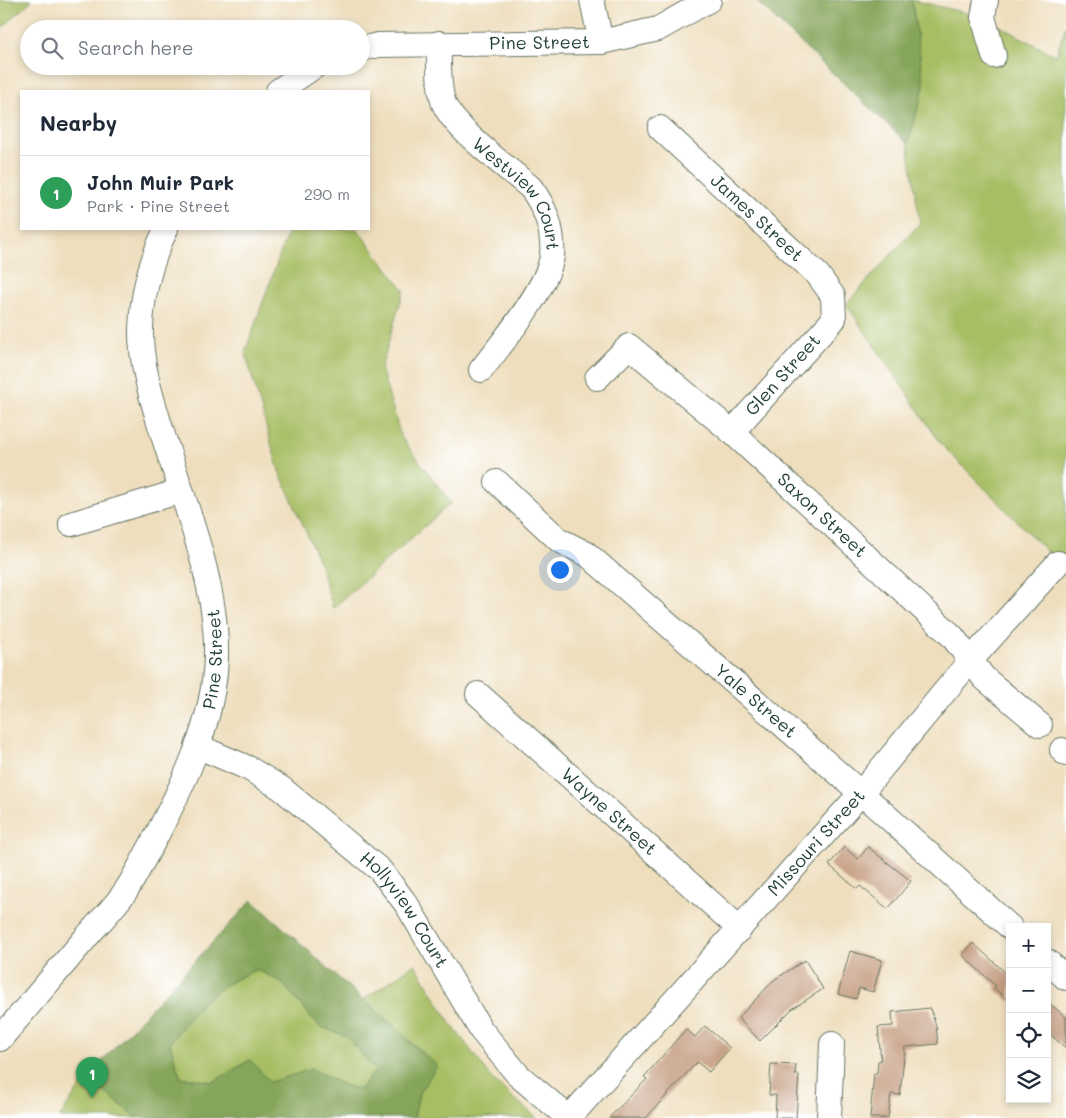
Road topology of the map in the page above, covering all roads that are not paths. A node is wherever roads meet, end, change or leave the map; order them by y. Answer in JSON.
{"nodes":[{"id":1,"x":592,"y":0,"type":"edge"},
{"id":2,"x":709,"y":0,"type":"edge"},
{"id":3,"x":986,"y":0,"type":"edge"},
{"id":4,"x":601,"y":42,"type":"junction"},
{"id":5,"x":439,"y":44,"type":"junction"},
{"id":6,"x":370,"y":47,"type":"edge"},
{"id":7,"x":994,"y":56,"type":"dead end"},
{"id":8,"x":302,"y":75,"type":"edge"},
{"id":9,"x":280,"y":90,"type":"edge"},
{"id":10,"x":660,"y":128,"type":"dead end"},
{"id":11,"x":166,"y":230,"type":"edge"},
{"id":12,"x":834,"y":318,"type":"joint"},
{"id":13,"x":481,"y":370,"type":"dead end"},
{"id":14,"x":597,"y":378,"type":"dead end"},
{"id":15,"x":732,"y":432,"type":"junction"},
{"id":16,"x":497,"y":482,"type":"dead end"},
{"id":17,"x":181,"y":492,"type":"junction"},
{"id":18,"x":71,"y":524,"type":"dead end"},
{"id":19,"x":1058,"y":563,"type":"dead end"},
{"id":20,"x":970,"y":660,"type":"junction"},
{"id":21,"x":478,"y":694,"type":"dead end"},
{"id":22,"x":1040,"y":725,"type":"dead end"},
{"id":23,"x":197,"y":746,"type":"junction"},
{"id":24,"x":861,"y":793,"type":"junction"},
{"id":25,"x":1006,"y":924,"type":"edge"},
{"id":26,"x":740,"y":929,"type":"junction"},
{"id":27,"x":1051,"y":965,"type":"edge"},
{"id":28,"x":1066,"y":978,"type":"edge"},
{"id":29,"x":3,"y":1030,"type":"edge"},
{"id":30,"x":832,"y":1044,"type":"dead end"},
{"id":31,"x":569,"y":1118,"type":"edge"},
{"id":32,"x":829,"y":1118,"type":"edge"}],
"edges":[{"from":1,"to":4,"type":"street"},
{"from":2,"to":4,"type":"street","name":"Pine Street"},
{"from":3,"to":7,"type":"street"},
{"from":4,"to":5,"type":"street","name":"Pine Street"},
{"from":5,"to":6,"type":"street","name":"Pine Street"},
{"from":5,"to":13,"type":"street","name":"Westview Court"},
{"from":8,"to":9,"type":"street"},
{"from":10,"to":12,"type":"street","name":"James Street"},
{"from":11,"to":17,"type":"street","name":"Pine Street"},
{"from":12,"to":15,"type":"street","name":"Glen Street"},
{"from":14,"to":15,"type":"street","name":"Saxon Street"},
{"from":15,"to":20,"type":"street","name":"Saxon Street"},
{"from":16,"to":24,"type":"street","name":"Yale Street"},
{"from":17,"to":18,"type":"street"},
{"from":17,"to":23,"type":"street","name":"Pine Street"},
{"from":19,"to":20,"type":"street","name":"Missouri Street"},
{"from":20,"to":22,"type":"street","name":"Saxon Street"},
{"from":20,"to":24,"type":"street","name":"Missouri Street"},
{"from":21,"to":26,"type":"street","name":"Wayne Street"},
{"from":23,"to":29,"type":"street","name":"Pine Street"},
{"from":23,"to":31,"type":"street","name":"Hollyview Court"},
{"from":24,"to":25,"type":"street","name":"Yale Street"},
{"from":24,"to":26,"type":"street","name":"Missouri Street"},
{"from":26,"to":31,"type":"street","name":"Missouri Street"},
{"from":27,"to":28,"type":"street"},
{"from":30,"to":32,"type":"street"}]}
